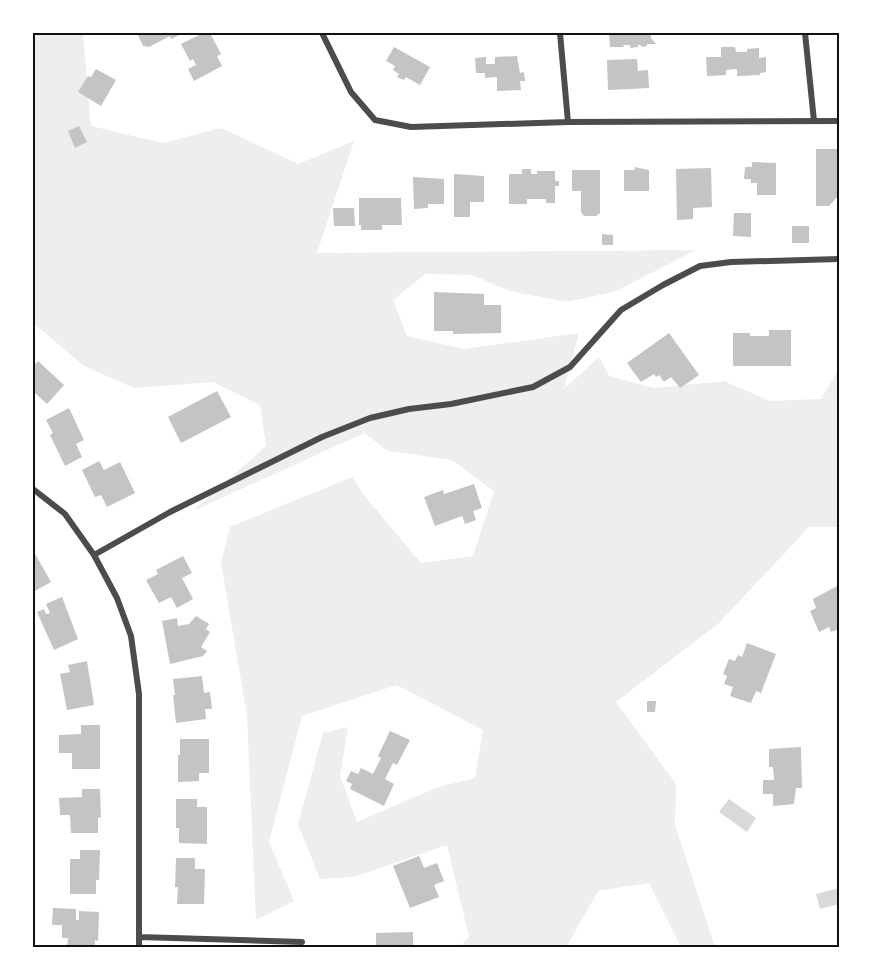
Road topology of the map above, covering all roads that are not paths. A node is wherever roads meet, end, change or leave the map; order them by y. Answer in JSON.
{"nodes":[{"id":1,"x":322,"y":33,"type":"edge"},
{"id":2,"x":560,"y":33,"type":"edge"},
{"id":3,"x":805,"y":33,"type":"edge"},
{"id":4,"x":814,"y":121,"type":"junction"},
{"id":5,"x":568,"y":122,"type":"junction"},
{"id":6,"x":839,"y":122,"type":"edge"},
{"id":7,"x":839,"y":259,"type":"edge"},
{"id":8,"x":33,"y":489,"type":"edge"},
{"id":9,"x":94,"y":555,"type":"junction"},
{"id":10,"x":139,"y":937,"type":"junction"},
{"id":11,"x":302,"y":942,"type":"dead end"},
{"id":12,"x":139,"y":947,"type":"edge"}],
"edges":[{"from":1,"to":5,"type":"street"},
{"from":2,"to":5,"type":"street"},
{"from":3,"to":4,"type":"street"},
{"from":4,"to":5,"type":"street"},
{"from":4,"to":6,"type":"street"},
{"from":7,"to":9,"type":"street"},
{"from":8,"to":9,"type":"street"},
{"from":9,"to":10,"type":"street"},
{"from":10,"to":11,"type":"street"},
{"from":10,"to":12,"type":"street"}]}
